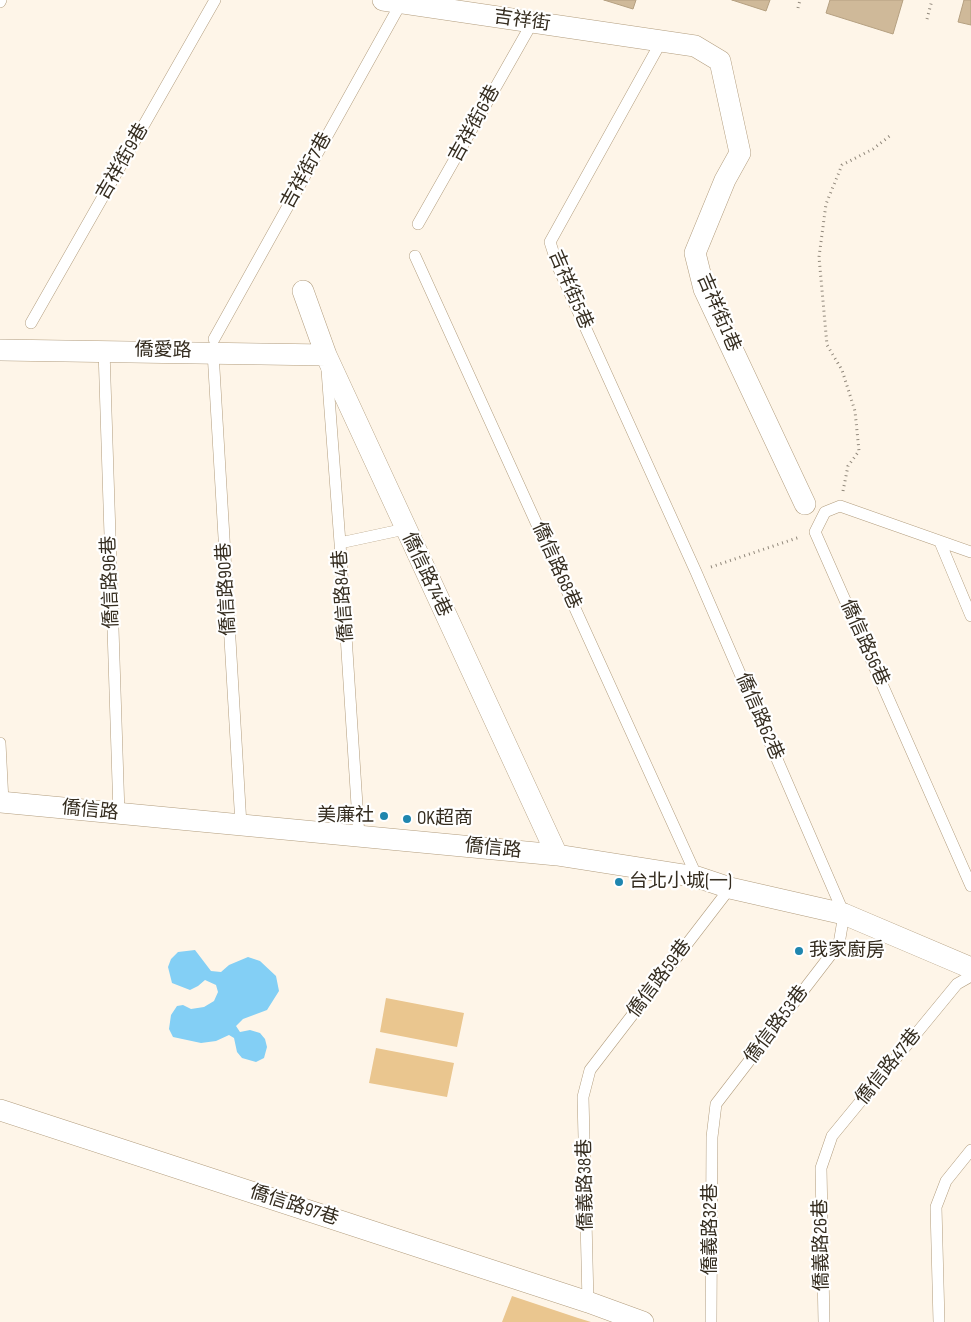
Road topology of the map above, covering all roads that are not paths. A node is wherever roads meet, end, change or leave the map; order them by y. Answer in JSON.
{"nodes":[{"id":1,"x":215,"y":0,"type":"edge"},
{"id":2,"x":392,"y":1,"type":"edge"},
{"id":3,"x":434,"y":4,"type":"edge"},
{"id":4,"x":532,"y":23,"type":"junction"},
{"id":5,"x":662,"y":40,"type":"junction"},
{"id":6,"x":418,"y":224,"type":"dead end"},
{"id":7,"x":415,"y":256,"type":"dead end"},
{"id":8,"x":304,"y":291,"type":"dead end"},
{"id":9,"x":31,"y":324,"type":"dead end"},
{"id":10,"x":214,"y":346,"type":"junction"},
{"id":11,"x":0,"y":350,"type":"edge"},
{"id":12,"x":104,"y":350,"type":"junction"},
{"id":13,"x":326,"y":356,"type":"junction"},
{"id":14,"x":805,"y":504,"type":"dead end"},
{"id":15,"x":673,"y":520,"type":"joint"},
{"id":16,"x":405,"y":529,"type":"junction"},
{"id":17,"x":940,"y":542,"type":"junction"},
{"id":18,"x":340,"y":543,"type":"junction"},
{"id":19,"x":971,"y":552,"type":"edge"},
{"id":20,"x":971,"y":616,"type":"edge"},
{"id":21,"x":0,"y":743,"type":"edge"},
{"id":22,"x":2,"y":802,"type":"edge"},
{"id":23,"x":119,"y":814,"type":"junction"},
{"id":24,"x":240,"y":825,"type":"junction"},
{"id":25,"x":358,"y":836,"type":"junction"},
{"id":26,"x":557,"y":855,"type":"junction"},
{"id":27,"x":697,"y":877,"type":"junction"},
{"id":28,"x":971,"y":886,"type":"edge"},
{"id":29,"x":730,"y":888,"type":"junction"},
{"id":30,"x":844,"y":914,"type":"junction"},
{"id":31,"x":971,"y":968,"type":"edge"},
{"id":32,"x":971,"y":976,"type":"edge"},
{"id":33,"x":590,"y":1070,"type":"joint"},
{"id":34,"x":0,"y":1110,"type":"edge"},
{"id":35,"x":712,"y":1137,"type":"joint"},
{"id":36,"x":971,"y":1150,"type":"edge"},
{"id":37,"x":821,"y":1168,"type":"joint"},
{"id":38,"x":588,"y":1302,"type":"junction"},
{"id":39,"x":643,"y":1322,"type":"edge"},
{"id":40,"x":711,"y":1322,"type":"edge"},
{"id":41,"x":824,"y":1322,"type":"edge"},
{"id":42,"x":939,"y":1322,"type":"edge"}],
"edges":[{"from":1,"to":9,"type":"lane","name":"吉祥街9巷"},
{"from":2,"to":3,"type":"street","name":"吉祥街"},
{"from":2,"to":10,"type":"lane","name":"吉祥街7巷"},
{"from":3,"to":4,"type":"street","name":"吉祥街"},
{"from":4,"to":5,"type":"street","name":"吉祥街"},
{"from":4,"to":6,"type":"lane","name":"吉祥街6巷"},
{"from":5,"to":14,"type":"street","name":"吉祥街1巷"},
{"from":5,"to":15,"type":"lane","name":"吉祥街5巷"},
{"from":7,"to":27,"type":"lane","name":"僑信路68巷"},
{"from":8,"to":13,"type":"street","name":"僑信路74巷"},
{"from":10,"to":12,"type":"street","name":"僑愛路"},
{"from":10,"to":13,"type":"street","name":"僑愛路"},
{"from":10,"to":24,"type":"lane","name":"僑信路90巷"},
{"from":11,"to":12,"type":"street","name":"僑愛路"},
{"from":12,"to":23,"type":"lane","name":"僑信路96巷"},
{"from":13,"to":16,"type":"street","name":"僑信路74巷"},
{"from":13,"to":18,"type":"lane","name":"僑信路84巷"},
{"from":15,"to":30,"type":"lane","name":"僑信路62巷"},
{"from":16,"to":18,"type":"lane"},
{"from":16,"to":26,"type":"street","name":"僑信路74巷"},
{"from":17,"to":19,"type":"lane"},
{"from":17,"to":20,"type":"lane"},
{"from":17,"to":28,"type":"lane","name":"僑信路56巷"},
{"from":18,"to":25,"type":"lane","name":"僑信路84巷"},
{"from":21,"to":22,"type":"lane"},
{"from":22,"to":23,"type":"street","name":"僑信路"},
{"from":23,"to":24,"type":"street","name":"僑信路"},
{"from":24,"to":25,"type":"street","name":"僑信路"},
{"from":25,"to":26,"type":"street","name":"僑信路"},
{"from":26,"to":27,"type":"street","name":"僑信路"},
{"from":27,"to":29,"type":"street","name":"僑信路"},
{"from":29,"to":30,"type":"street","name":"僑信路"},
{"from":29,"to":33,"type":"lane","name":"僑信路59巷"},
{"from":30,"to":31,"type":"street","name":"僑信路"},
{"from":30,"to":35,"type":"lane","name":"僑信路53巷"},
{"from":32,"to":37,"type":"lane","name":"僑信路47巷"},
{"from":33,"to":38,"type":"lane","name":"僑義路38巷"},
{"from":34,"to":38,"type":"street","name":"僑信路97巷"},
{"from":35,"to":40,"type":"lane","name":"僑義路32巷"},
{"from":36,"to":42,"type":"lane"},
{"from":37,"to":41,"type":"lane","name":"僑義路26巷"},
{"from":38,"to":39,"type":"street","name":"僑信路97巷"}]}
